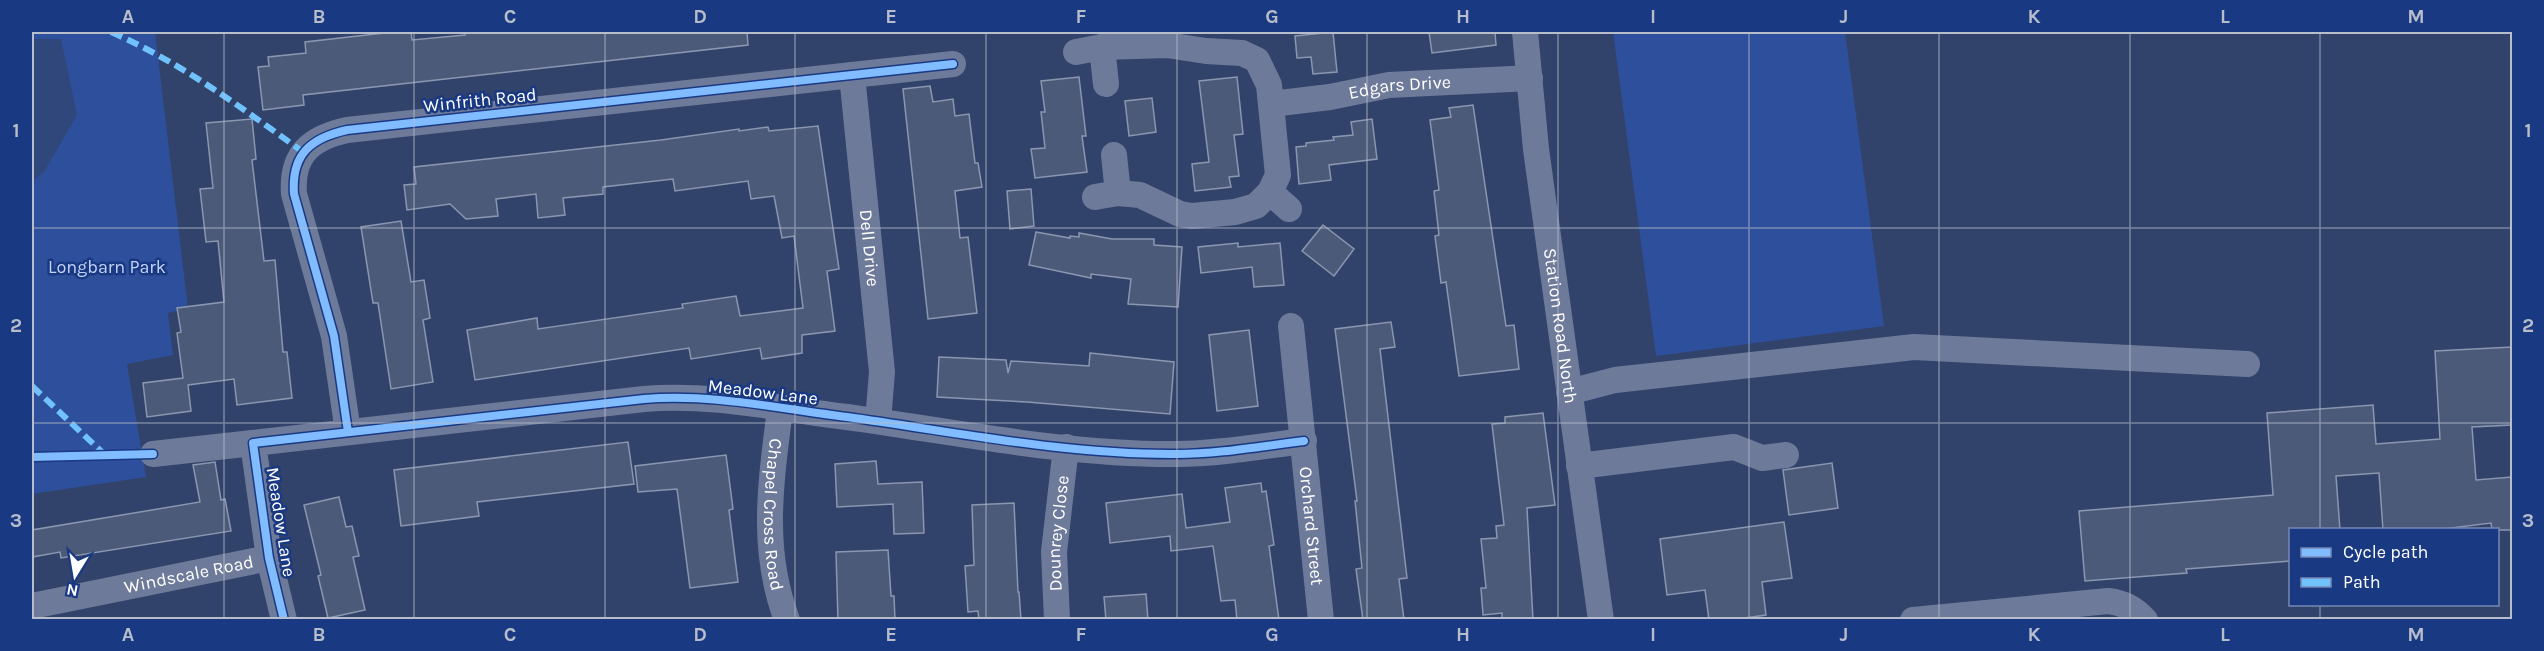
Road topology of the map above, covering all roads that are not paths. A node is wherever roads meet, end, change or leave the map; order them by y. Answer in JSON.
{"nodes":[{"id":1,"x":1525,"y":32,"type":"edge"},
{"id":2,"x":1102,"y":47,"type":"junction"},
{"id":3,"x":1076,"y":52,"type":"dead end"},
{"id":4,"x":953,"y":64,"type":"dead end"},
{"id":5,"x":852,"y":75,"type":"junction"},
{"id":6,"x":1530,"y":78,"type":"junction"},
{"id":7,"x":1106,"y":84,"type":"dead end"},
{"id":8,"x":1271,"y":104,"type":"junction"},
{"id":9,"x":1113,"y":155,"type":"dead end"},
{"id":10,"x":1270,"y":192,"type":"junction"},
{"id":11,"x":1289,"y":209,"type":"dead end"},
{"id":12,"x":1291,"y":326,"type":"dead end"},
{"id":13,"x":2247,"y":364,"type":"dead end"},
{"id":14,"x":1569,"y":392,"type":"junction"},
{"id":15,"x":780,"y":409,"type":"junction"},
{"id":16,"x":878,"y":421,"type":"junction"},
{"id":17,"x":348,"y":432,"type":"junction"},
{"id":18,"x":1304,"y":441,"type":"junction"},
{"id":19,"x":253,"y":443,"type":"junction"},
{"id":20,"x":1066,"y":447,"type":"junction"},
{"id":21,"x":153,"y":454,"type":"dead end"},
{"id":22,"x":1786,"y":455,"type":"dead end"},
{"id":23,"x":1580,"y":466,"type":"junction"},
{"id":24,"x":269,"y":558,"type":"junction"},
{"id":25,"x":37,"y":610,"type":"edge"},
{"id":26,"x":1968,"y":617,"type":"edge"},
{"id":27,"x":1914,"y":619,"type":"edge"},
{"id":28,"x":284,"y":620,"type":"edge"},
{"id":29,"x":787,"y":620,"type":"edge"},
{"id":30,"x":1057,"y":620,"type":"edge"},
{"id":31,"x":1321,"y":620,"type":"edge"},
{"id":32,"x":1601,"y":620,"type":"edge"},
{"id":33,"x":2145,"y":620,"type":"edge"}],
"edges":[{"from":1,"to":6,"type":"street","name":"Station Road North"},
{"from":2,"to":3,"type":"street"},
{"from":2,"to":7,"type":"street"},
{"from":2,"to":8,"type":"street"},
{"from":4,"to":5,"type":"street","name":"Winfrith Road"},
{"from":5,"to":16,"type":"street","name":"Dell Drive"},
{"from":5,"to":17,"type":"street","name":"Winfrith Road"},
{"from":6,"to":8,"type":"street","name":"Edgars Drive"},
{"from":6,"to":14,"type":"street","name":"Station Road North"},
{"from":8,"to":10,"type":"street"},
{"from":9,"to":10,"type":"street"},
{"from":10,"to":11,"type":"street"},
{"from":12,"to":18,"type":"street","name":"Orchard Street"},
{"from":13,"to":14,"type":"street"},
{"from":14,"to":23,"type":"street","name":"Station Road North"},
{"from":15,"to":16,"type":"street","name":"Meadow Lane"},
{"from":15,"to":17,"type":"street","name":"Meadow Lane"},
{"from":15,"to":29,"type":"street","name":"Chapel Cross Road"},
{"from":16,"to":20,"type":"street","name":"Meadow Lane"},
{"from":17,"to":19,"type":"street","name":"Meadow Lane"},
{"from":18,"to":20,"type":"street","name":"Meadow Lane"},
{"from":18,"to":31,"type":"street","name":"Orchard Street"},
{"from":19,"to":21,"type":"street","name":"Meadow Lane"},
{"from":19,"to":24,"type":"street","name":"Meadow Lane"},
{"from":20,"to":30,"type":"street","name":"Dounrey Close"},
{"from":22,"to":23,"type":"street"},
{"from":23,"to":32,"type":"street","name":"Station Road North"},
{"from":24,"to":25,"type":"street","name":"Windscale Road"},
{"from":24,"to":28,"type":"street","name":"Meadow Lane"},
{"from":26,"to":27,"type":"street"},
{"from":26,"to":33,"type":"street"}]}
